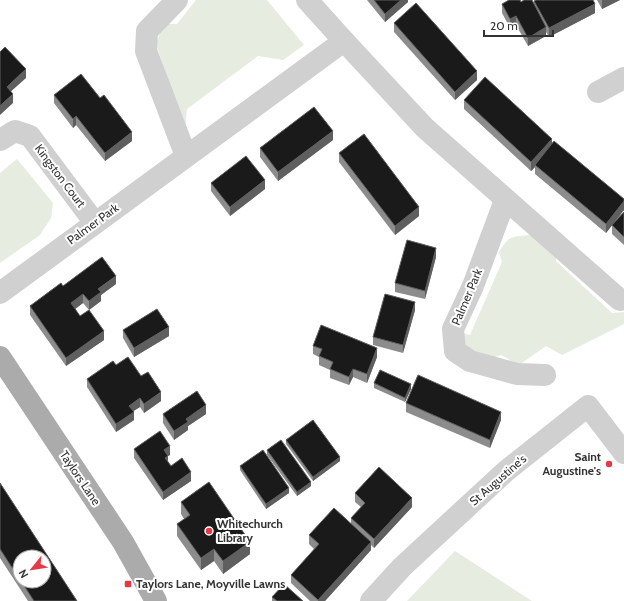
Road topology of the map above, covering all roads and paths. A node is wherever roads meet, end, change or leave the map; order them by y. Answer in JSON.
{"nodes":[{"id":1,"x":177,"y":0,"type":"edge"},
{"id":2,"x":308,"y":0,"type":"edge"},
{"id":3,"x":344,"y":41,"type":"junction"},
{"id":4,"x":624,"y":78,"type":"edge"},
{"id":5,"x":598,"y":92,"type":"dead end"},
{"id":6,"x":0,"y":140,"type":"edge"},
{"id":7,"x":186,"y":156,"type":"junction"},
{"id":8,"x":505,"y":200,"type":"junction"},
{"id":9,"x":95,"y":223,"type":"junction"},
{"id":10,"x":0,"y":293,"type":"edge"},
{"id":11,"x":620,"y":300,"type":"dead end"},
{"id":12,"x":0,"y":357,"type":"edge"},
{"id":13,"x":545,"y":375,"type":"dead end"},
{"id":14,"x":624,"y":453,"type":"edge"},
{"id":15,"x":156,"y":601,"type":"edge"},
{"id":16,"x":370,"y":601,"type":"edge"}],
"edges":[{"from":1,"to":7,"type":"street"},
{"from":2,"to":3,"type":"street"},
{"from":3,"to":7,"type":"street","name":"Palmer Park"},
{"from":3,"to":8,"type":"street"},
{"from":4,"to":5,"type":"street"},
{"from":6,"to":9,"type":"street","name":"Kingston Court"},
{"from":7,"to":9,"type":"street","name":"Palmer Park"},
{"from":8,"to":11,"type":"street"},
{"from":8,"to":13,"type":"street","name":"Palmer Park"},
{"from":9,"to":10,"type":"street","name":"Palmer Park"},
{"from":12,"to":15,"type":"main road","name":"Taylors Lane"},
{"from":14,"to":16,"type":"street","name":"St Augustine's"}]}
